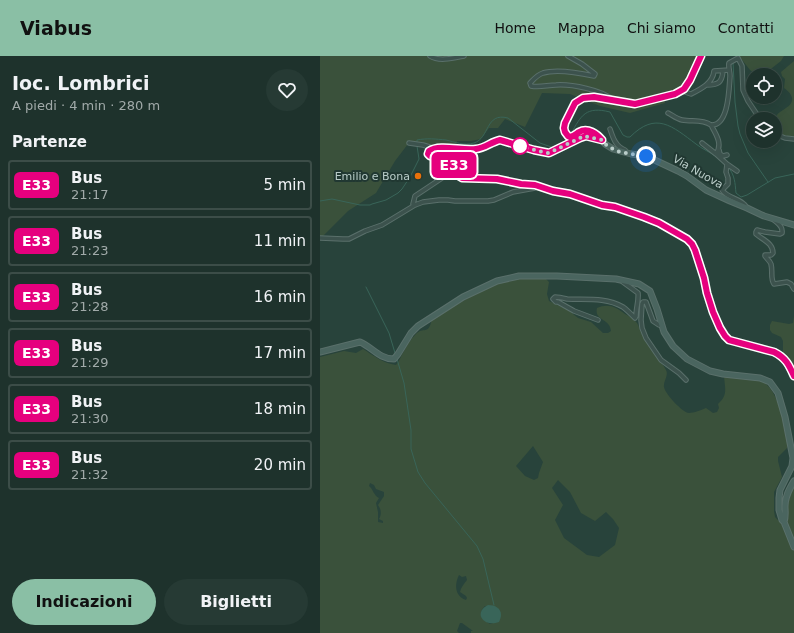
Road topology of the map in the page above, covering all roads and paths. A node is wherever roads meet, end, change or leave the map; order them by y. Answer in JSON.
{"nodes":[{"id":1,"x":430,"y":56,"type":"edge"},
{"id":2,"x":464,"y":56,"type":"edge"},
{"id":3,"x":568,"y":56,"type":"edge"},
{"id":4,"x":701,"y":56,"type":"edge"},
{"id":5,"x":729,"y":70,"type":"junction"},
{"id":6,"x":724,"y":71,"type":"junction"},
{"id":7,"x":706,"y":85,"type":"junction"},
{"id":8,"x":682,"y":91,"type":"junction"},
{"id":9,"x":613,"y":100,"type":"junction"},
{"id":10,"x":755,"y":112,"type":"edge"},
{"id":11,"x":668,"y":113,"type":"dead end"},
{"id":12,"x":711,"y":125,"type":"junction"},
{"id":13,"x":610,"y":129,"type":"dead end"},
{"id":14,"x":782,"y":137,"type":"edge"},
{"id":15,"x":794,"y":139,"type":"edge"},
{"id":16,"x":602,"y":140,"type":"junction"},
{"id":17,"x":409,"y":143,"type":"dead end"},
{"id":18,"x":702,"y":143,"type":"dead end"},
{"id":19,"x":433,"y":148,"type":"junction"},
{"id":20,"x":719,"y":150,"type":"junction"},
{"id":21,"x":631,"y":154,"type":"junction"},
{"id":22,"x":716,"y":154,"type":"junction"},
{"id":23,"x":727,"y":155,"type":"dead end"},
{"id":24,"x":727,"y":164,"type":"junction"},
{"id":25,"x":737,"y":171,"type":"dead end"},
{"id":26,"x":442,"y":178,"type":"dead end"},
{"id":27,"x":535,"y":185,"type":"junction"},
{"id":28,"x":414,"y":205,"type":"junction"},
{"id":29,"x":747,"y":208,"type":"junction"},
{"id":30,"x":773,"y":219,"type":"junction"},
{"id":31,"x":794,"y":225,"type":"edge"},
{"id":32,"x":320,"y":238,"type":"edge"},
{"id":33,"x":619,"y":279,"type":"junction"},
{"id":34,"x":794,"y":289,"type":"edge"},
{"id":35,"x":598,"y":320,"type":"dead end"},
{"id":36,"x":662,"y":325,"type":"junction"},
{"id":37,"x":320,"y":352,"type":"edge"},
{"id":38,"x":794,"y":376,"type":"edge"},
{"id":39,"x":686,"y":380,"type":"dead end"},
{"id":40,"x":794,"y":480,"type":"edge"},
{"id":41,"x":784,"y":522,"type":"junction"},
{"id":42,"x":794,"y":547,"type":"edge"}],
"edges":[{"from":1,"to":2,"type":"street"},
{"from":3,"to":9,"type":"street"},
{"from":4,"to":8,"type":"street"},
{"from":5,"to":6,"type":"street"},
{"from":5,"to":10,"type":"street"},
{"from":5,"to":12,"type":"street"},
{"from":6,"to":7,"type":"street"},
{"from":6,"to":7,"type":"street"},
{"from":7,"to":8,"type":"street"},
{"from":8,"to":9,"type":"street"},
{"from":9,"to":16,"type":"street"},
{"from":11,"to":12,"type":"street"},
{"from":12,"to":20,"type":"street"},
{"from":13,"to":21,"type":"street"},
{"from":14,"to":15,"type":"street"},
{"from":16,"to":19,"type":"street","name":"Via Nuova"},
{"from":16,"to":21,"type":"street","name":"Via Nuova"},
{"from":17,"to":19,"type":"street"},
{"from":18,"to":22,"type":"street"},
{"from":19,"to":27,"type":"street"},
{"from":20,"to":22,"type":"street"},
{"from":20,"to":23,"type":"street"},
{"from":21,"to":29,"type":"street","name":"Via Nuova"},
{"from":22,"to":24,"type":"street"},
{"from":24,"to":25,"type":"street"},
{"from":24,"to":29,"type":"street"},
{"from":26,"to":28,"type":"street"},
{"from":27,"to":28,"type":"street"},
{"from":27,"to":38,"type":"street"},
{"from":28,"to":32,"type":"street"},
{"from":29,"to":30,"type":"street","name":"Via Nuova"},
{"from":30,"to":31,"type":"street","name":"Via Nuova"},
{"from":30,"to":34,"type":"street"},
{"from":33,"to":35,"type":"street"},
{"from":33,"to":36,"type":"street"},
{"from":33,"to":37,"type":"street"},
{"from":36,"to":39,"type":"street"},
{"from":36,"to":41,"type":"street"},
{"from":40,"to":41,"type":"street"},
{"from":41,"to":42,"type":"street"}]}
